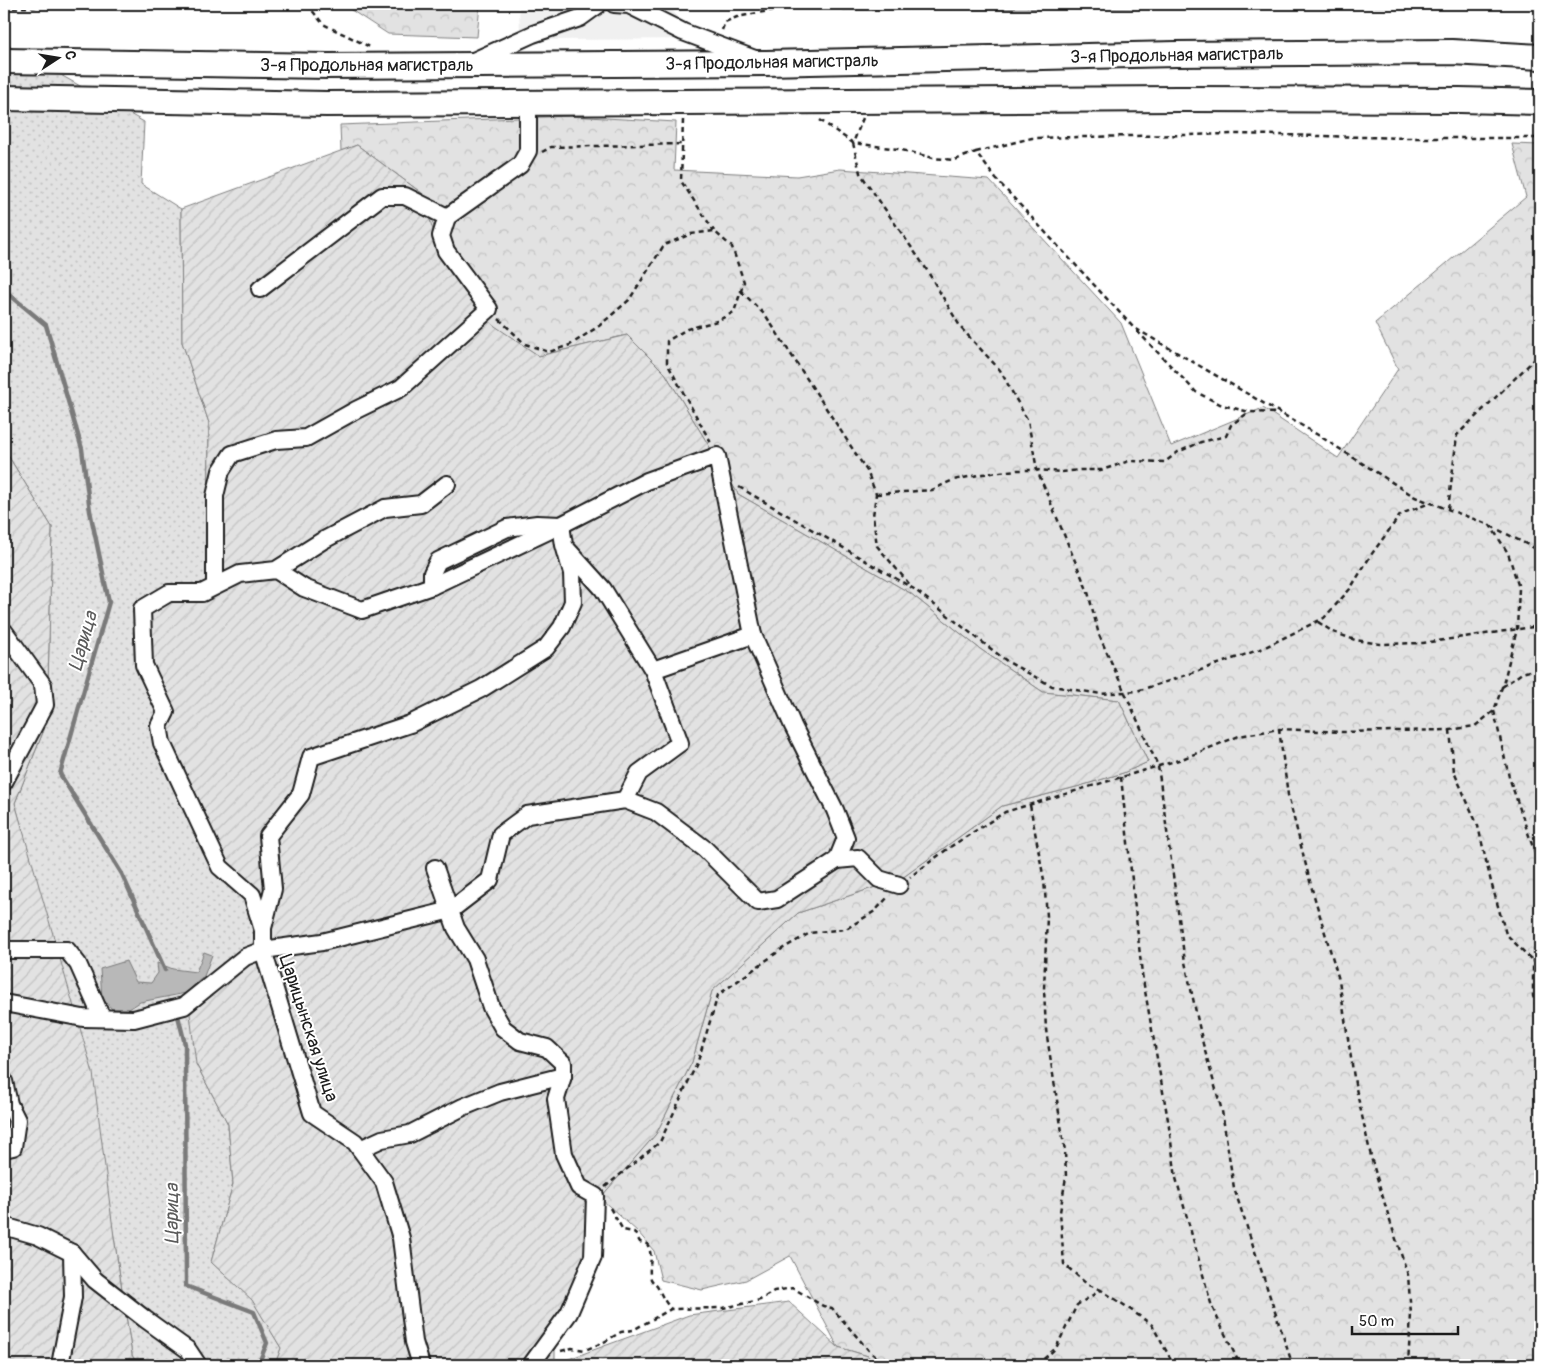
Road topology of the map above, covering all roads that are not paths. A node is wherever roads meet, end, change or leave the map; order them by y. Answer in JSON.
{"nodes":[{"id":1,"x":606,"y":5,"type":"edge"},
{"id":2,"x":1540,"y":57,"type":"edge"},
{"id":3,"x":4,"y":61,"type":"edge"},
{"id":4,"x":766,"y":63,"type":"junction"},
{"id":5,"x":463,"y":65,"type":"junction"},
{"id":6,"x":4,"y":98,"type":"edge"},
{"id":7,"x":1540,"y":102,"type":"edge"},
{"id":8,"x":528,"y":103,"type":"junction"},
{"id":9,"x":447,"y":217,"type":"junction"},
{"id":10,"x":260,"y":289,"type":"dead end"},
{"id":11,"x":447,"y":484,"type":"dead end"},
{"id":12,"x":561,"y":525,"type":"junction"},
{"id":13,"x":564,"y":545,"type":"junction"},
{"id":14,"x":276,"y":570,"type":"junction"},
{"id":15,"x":215,"y":586,"type":"junction"},
{"id":16,"x":4,"y":631,"type":"edge"},
{"id":17,"x":753,"y":635,"type":"junction"},
{"id":18,"x":653,"y":670,"type":"junction"},
{"id":19,"x":4,"y":782,"type":"edge"},
{"id":20,"x":625,"y":800,"type":"junction"},
{"id":21,"x":837,"y":860,"type":"junction"},
{"id":22,"x":435,"y":868,"type":"dead end"},
{"id":23,"x":899,"y":885,"type":"road end"},
{"id":24,"x":450,"y":910,"type":"junction"},
{"id":25,"x":263,"y":930,"type":"junction"},
{"id":26,"x":4,"y":950,"type":"edge"},
{"id":27,"x":263,"y":950,"type":"junction"},
{"id":28,"x":4,"y":1003,"type":"edge"},
{"id":29,"x":102,"y":1018,"type":"junction"},
{"id":30,"x":563,"y":1076,"type":"junction"},
{"id":31,"x":4,"y":1081,"type":"edge"},
{"id":32,"x":360,"y":1149,"type":"junction"},
{"id":33,"x":4,"y":1150,"type":"edge"},
{"id":34,"x":4,"y":1226,"type":"edge"},
{"id":35,"x":72,"y":1253,"type":"junction"},
{"id":36,"x":60,"y":1365,"type":"edge"},
{"id":37,"x":198,"y":1365,"type":"edge"},
{"id":38,"x":421,"y":1365,"type":"edge"},
{"id":39,"x":531,"y":1365,"type":"edge"}],
"edges":[{"from":1,"to":4,"type":"lane"},
{"from":1,"to":5,"type":"lane"},
{"from":2,"to":4,"type":"highway","name":"3-я Продольная магистраль"},
{"from":3,"to":5,"type":"highway","name":"3-я Продольная магистраль"},
{"from":4,"to":5,"type":"highway","name":"3-я Продольная магистраль"},
{"from":6,"to":8,"type":"highway"},
{"from":7,"to":8,"type":"highway"},
{"from":8,"to":9,"type":"lane"},
{"from":9,"to":10,"type":"lane"},
{"from":9,"to":15,"type":"lane"},
{"from":11,"to":14,"type":"lane"},
{"from":12,"to":13,"type":"lane"},
{"from":12,"to":14,"type":"lane"},
{"from":12,"to":17,"type":"lane"},
{"from":13,"to":18,"type":"lane"},
{"from":13,"to":25,"type":"lane"},
{"from":14,"to":15,"type":"lane"},
{"from":15,"to":25,"type":"lane"},
{"from":16,"to":19,"type":"lane"},
{"from":17,"to":18,"type":"lane"},
{"from":17,"to":21,"type":"lane"},
{"from":18,"to":20,"type":"lane"},
{"from":20,"to":21,"type":"lane"},
{"from":20,"to":24,"type":"lane"},
{"from":21,"to":23,"type":"lane"},
{"from":22,"to":24,"type":"lane"},
{"from":24,"to":27,"type":"lane"},
{"from":24,"to":30,"type":"lane"},
{"from":25,"to":27,"type":"lane"},
{"from":26,"to":29,"type":"lane"},
{"from":27,"to":29,"type":"lane","name":"Царицынская улица"},
{"from":27,"to":32,"type":"lane","name":"Царицынская улица"},
{"from":28,"to":29,"type":"lane","name":"Царицынская улица"},
{"from":30,"to":32,"type":"lane"},
{"from":30,"to":39,"type":"lane"},
{"from":31,"to":33,"type":"lane"},
{"from":32,"to":38,"type":"lane","name":"Царицынская улица"},
{"from":34,"to":35,"type":"lane"},
{"from":35,"to":36,"type":"lane"},
{"from":35,"to":37,"type":"lane"}]}
